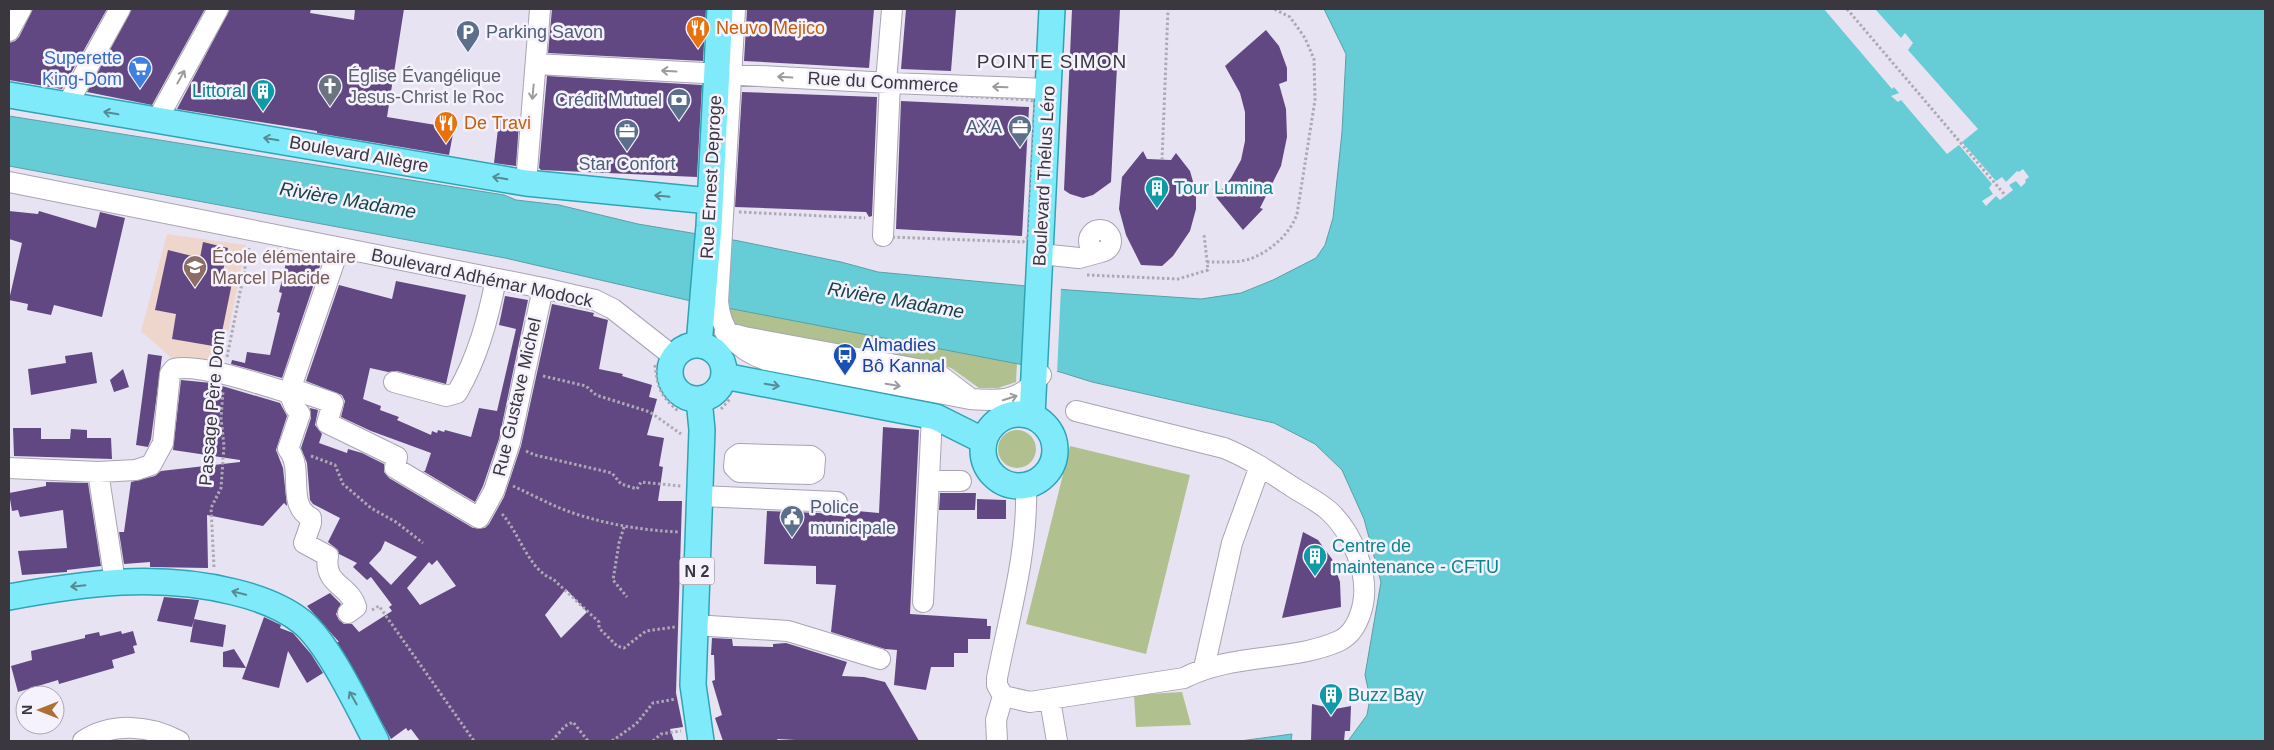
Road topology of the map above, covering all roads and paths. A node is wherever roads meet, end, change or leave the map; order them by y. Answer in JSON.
{"nodes":[{"id":1,"x":21,"y":9,"type":"edge"},
{"id":2,"x":120,"y":9,"type":"edge"},
{"id":3,"x":218,"y":9,"type":"edge"},
{"id":4,"x":540,"y":9,"type":"edge"},
{"id":5,"x":720,"y":9,"type":"edge"},
{"id":6,"x":735,"y":9,"type":"edge"},
{"id":7,"x":892,"y":9,"type":"edge"},
{"id":8,"x":1052,"y":9,"type":"edge"},
{"id":9,"x":1062,"y":9,"type":"edge"},
{"id":10,"x":1168,"y":9,"type":"edge"},
{"id":11,"x":1274,"y":9,"type":"edge"},
{"id":12,"x":1847,"y":9,"type":"edge"},
{"id":13,"x":9,"y":31,"type":"edge"},
{"id":14,"x":536,"y":64,"type":"junction"},
{"id":15,"x":724,"y":74,"type":"junction"},
{"id":16,"x":888,"y":83,"type":"junction"},
{"id":17,"x":1049,"y":88,"type":"junction"},
{"id":18,"x":9,"y":95,"type":"edge"},
{"id":19,"x":67,"y":105,"type":"junction"},
{"id":20,"x":157,"y":120,"type":"junction"},
{"id":21,"x":1162,"y":160,"type":"dead end"},
{"id":22,"x":9,"y":182,"type":"edge"},
{"id":23,"x":526,"y":182,"type":"junction"},
{"id":24,"x":2005,"y":195,"type":"dead end"},
{"id":25,"x":710,"y":201,"type":"junction"},
{"id":26,"x":738,"y":212,"type":"dead end"},
{"id":27,"x":871,"y":219,"type":"dead end"},
{"id":28,"x":715,"y":226,"type":"junction"},
{"id":29,"x":252,"y":231,"type":"junction"},
{"id":30,"x":1204,"y":234,"type":"dead end"},
{"id":31,"x":883,"y":236,"type":"dead end"},
{"id":32,"x":1095,"y":245,"type":"dead end"},
{"id":33,"x":339,"y":248,"type":"junction"},
{"id":34,"x":1043,"y":252,"type":"junction"},
{"id":35,"x":1207,"y":262,"type":"junction"},
{"id":36,"x":1082,"y":275,"type":"dead end"},
{"id":37,"x":496,"y":279,"type":"junction"},
{"id":38,"x":543,"y":288,"type":"junction"},
{"id":39,"x":716,"y":319,"type":"junction"},
{"id":40,"x":699,"y":345,"type":"junction"},
{"id":41,"x":664,"y":359,"type":"junction"},
{"id":42,"x":525,"y":372,"type":"junction"},
{"id":43,"x":225,"y":375,"type":"junction"},
{"id":44,"x":1037,"y":377,"type":"junction"},
{"id":45,"x":394,"y":382,"type":"dead end"},
{"id":46,"x":728,"y":386,"type":"junction"},
{"id":47,"x":289,"y":391,"type":"junction"},
{"id":48,"x":699,"y":410,"type":"junction"},
{"id":49,"x":1076,"y":411,"type":"dead end"},
{"id":50,"x":932,"y":416,"type":"junction"},
{"id":51,"x":1040,"y":418,"type":"junction"},
{"id":52,"x":688,"y":440,"type":"dead end"},
{"id":53,"x":510,"y":442,"type":"junction"},
{"id":54,"x":980,"y":447,"type":"junction"},
{"id":55,"x":291,"y":452,"type":"junction"},
{"id":56,"x":1260,"y":466,"type":"junction"},
{"id":57,"x":9,"y":468,"type":"edge"},
{"id":58,"x":98,"y":472,"type":"junction"},
{"id":59,"x":763,"y":473,"type":"dead end"},
{"id":60,"x":498,"y":479,"type":"junction"},
{"id":61,"x":929,"y":480,"type":"junction"},
{"id":62,"x":961,"y":481,"type":"dead end"},
{"id":63,"x":1026,"y":488,"type":"junction"},
{"id":64,"x":693,"y":491,"type":"junction"},
{"id":65,"x":762,"y":499,"type":"junction"},
{"id":66,"x":489,"y":501,"type":"junction"},
{"id":67,"x":837,"y":502,"type":"dead end"},
{"id":68,"x":624,"y":527,"type":"junction"},
{"id":69,"x":684,"y":532,"type":"dead end"},
{"id":70,"x":423,"y":543,"type":"dead end"},
{"id":71,"x":116,"y":582,"type":"junction"},
{"id":72,"x":215,"y":587,"type":"junction"},
{"id":73,"x":9,"y":597,"type":"edge"},
{"id":74,"x":627,"y":597,"type":"dead end"},
{"id":75,"x":923,"y":602,"type":"dead end"},
{"id":76,"x":371,"y":611,"type":"dead end"},
{"id":77,"x":348,"y":613,"type":"dead end"},
{"id":78,"x":687,"y":626,"type":"junction"},
{"id":79,"x":880,"y":659,"type":"dead end"},
{"id":80,"x":1204,"y":668,"type":"junction"},
{"id":81,"x":1003,"y":696,"type":"junction"},
{"id":82,"x":681,"y":699,"type":"dead end"},
{"id":83,"x":1050,"y":700,"type":"junction"},
{"id":84,"x":694,"y":736,"type":"edge"},
{"id":85,"x":83,"y":741,"type":"edge"},
{"id":86,"x":179,"y":741,"type":"edge"},
{"id":87,"x":376,"y":741,"type":"edge"},
{"id":88,"x":474,"y":741,"type":"edge"},
{"id":89,"x":552,"y":741,"type":"edge"},
{"id":90,"x":588,"y":741,"type":"edge"},
{"id":91,"x":612,"y":741,"type":"edge"},
{"id":92,"x":654,"y":741,"type":"edge"},
{"id":93,"x":997,"y":741,"type":"edge"},
{"id":94,"x":1057,"y":741,"type":"edge"}],
"edges":[{"from":1,"to":13,"type":"street"},
{"from":2,"to":19,"type":"street"},
{"from":20,"to":3,"type":"street","one_way":true},
{"from":4,"to":14,"type":"street"},
{"from":5,"to":15,"type":"main road","name":"Rue Ernest Deproge"},
{"from":6,"to":15,"type":"street"},
{"from":7,"to":16,"type":"street"},
{"from":8,"to":17,"type":"main road","name":"Boulevard Thélus Léro"},
{"from":9,"to":34,"type":"street"},
{"from":10,"to":21,"type":"path"},
{"from":11,"to":35,"type":"path"},
{"from":12,"to":24,"type":"path"},
{"from":15,"to":14,"type":"street","name":"Rue du Commerce","one_way":true},
{"from":14,"to":23,"type":"street","one_way":true},
{"from":16,"to":15,"type":"street","name":"Rue du Commerce","one_way":true},
{"from":15,"to":25,"type":"main road","name":"Rue Ernest Deproge"},
{"from":15,"to":28,"type":"street"},
{"from":17,"to":16,"type":"street","name":"Rue du Commerce","one_way":true},
{"from":16,"to":31,"type":"street"},
{"from":17,"to":34,"type":"main road","name":"Boulevard Thélus Léro"},
{"from":18,"to":19,"type":"main road","name":"Boulevard Allègre"},
{"from":20,"to":19,"type":"main road","name":"Boulevard Allègre","one_way":true},
{"from":23,"to":20,"type":"main road","name":"Boulevard Allègre","one_way":true},
{"from":22,"to":29,"type":"street","name":"Boulevard Adhémar Modock"},
{"from":25,"to":23,"type":"main road","name":"Boulevard Allègre","one_way":true},
{"from":25,"to":28,"type":"main road","name":"Rue Ernest Deproge"},
{"from":26,"to":27,"type":"path"},
{"from":28,"to":39,"type":"main road","name":"Rue Ernest Deproge"},
{"from":29,"to":33,"type":"street","name":"Boulevard Adhémar Modock"},
{"from":29,"to":43,"type":"path","name":"Passage Père Dom"},
{"from":30,"to":35,"type":"path"},
{"from":32,"to":34,"type":"street"},
{"from":33,"to":37,"type":"street","name":"Boulevard Adhémar Modock"},
{"from":33,"to":47,"type":"street"},
{"from":34,"to":34,"type":"path"},
{"from":34,"to":44,"type":"main road","name":"Boulevard Thélus Léro"},
{"from":35,"to":36,"type":"path"},
{"from":37,"to":38,"type":"street","name":"Boulevard Adhémar Modock"},
{"from":37,"to":45,"type":"street"},
{"from":38,"to":41,"type":"street","name":"Boulevard Adhémar Modock"},
{"from":38,"to":42,"type":"street","name":"Rue Gustave Michel"},
{"from":39,"to":40,"type":"main road","name":"Rue Ernest Deproge"},
{"from":39,"to":44,"type":"street","one_way":true},
{"from":40,"to":41,"type":"main road"},
{"from":40,"to":46,"type":"main road"},
{"from":41,"to":48,"type":"main road"},
{"from":41,"to":48,"type":"path"},
{"from":42,"to":52,"type":"path"},
{"from":42,"to":53,"type":"street","name":"Rue Gustave Michel"},
{"from":43,"to":47,"type":"street"},
{"from":43,"to":58,"type":"street"},
{"from":43,"to":72,"type":"path","name":"Passage Père Dom"},
{"from":44,"to":51,"type":"main road","name":"Boulevard Thélus Léro"},
{"from":46,"to":48,"type":"main road"},
{"from":46,"to":48,"type":"path"},
{"from":46,"to":50,"type":"main road","one_way":true},
{"from":47,"to":55,"type":"street"},
{"from":47,"to":66,"type":"street","name":"Rue Gustave Michel"},
{"from":48,"to":64,"type":"main road","number":"N 2"},
{"from":49,"to":56,"type":"street"},
{"from":50,"to":54,"type":"main road"},
{"from":50,"to":61,"type":"street"},
{"from":51,"to":54,"type":"main road"},
{"from":51,"to":63,"type":"main road"},
{"from":51,"to":63,"type":"path"},
{"from":53,"to":60,"type":"street","name":"Rue Gustave Michel"},
{"from":53,"to":64,"type":"path"},
{"from":54,"to":63,"type":"main road"},
{"from":54,"to":63,"type":"path"},
{"from":55,"to":70,"type":"path"},
{"from":55,"to":77,"type":"street"},
{"from":56,"to":80,"type":"street"},
{"from":56,"to":80,"type":"street"},
{"from":57,"to":58,"type":"street"},
{"from":58,"to":71,"type":"street"},
{"from":59,"to":65,"type":"street"},
{"from":60,"to":66,"type":"street","name":"Rue Gustave Michel"},
{"from":60,"to":68,"type":"path"},
{"from":61,"to":62,"type":"street"},
{"from":61,"to":75,"type":"street"},
{"from":63,"to":81,"type":"street"},
{"from":64,"to":65,"type":"street"},
{"from":64,"to":78,"type":"main road","number":"N 2"},
{"from":65,"to":67,"type":"street"},
{"from":66,"to":78,"type":"path"},
{"from":68,"to":69,"type":"path"},
{"from":68,"to":74,"type":"path"},
{"from":71,"to":72,"type":"main road"},
{"from":71,"to":73,"type":"main road","one_way":true},
{"from":87,"to":72,"type":"main road","one_way":true},
{"from":76,"to":88,"type":"path"},
{"from":78,"to":79,"type":"street"},
{"from":78,"to":84,"type":"main road","number":"N 2"},
{"from":80,"to":83,"type":"street"},
{"from":81,"to":83,"type":"street"},
{"from":81,"to":93,"type":"street"},
{"from":82,"to":91,"type":"path"},
{"from":83,"to":94,"type":"street"},
{"from":84,"to":92,"type":"path"},
{"from":85,"to":86,"type":"street"},
{"from":89,"to":90,"type":"path"}]}
